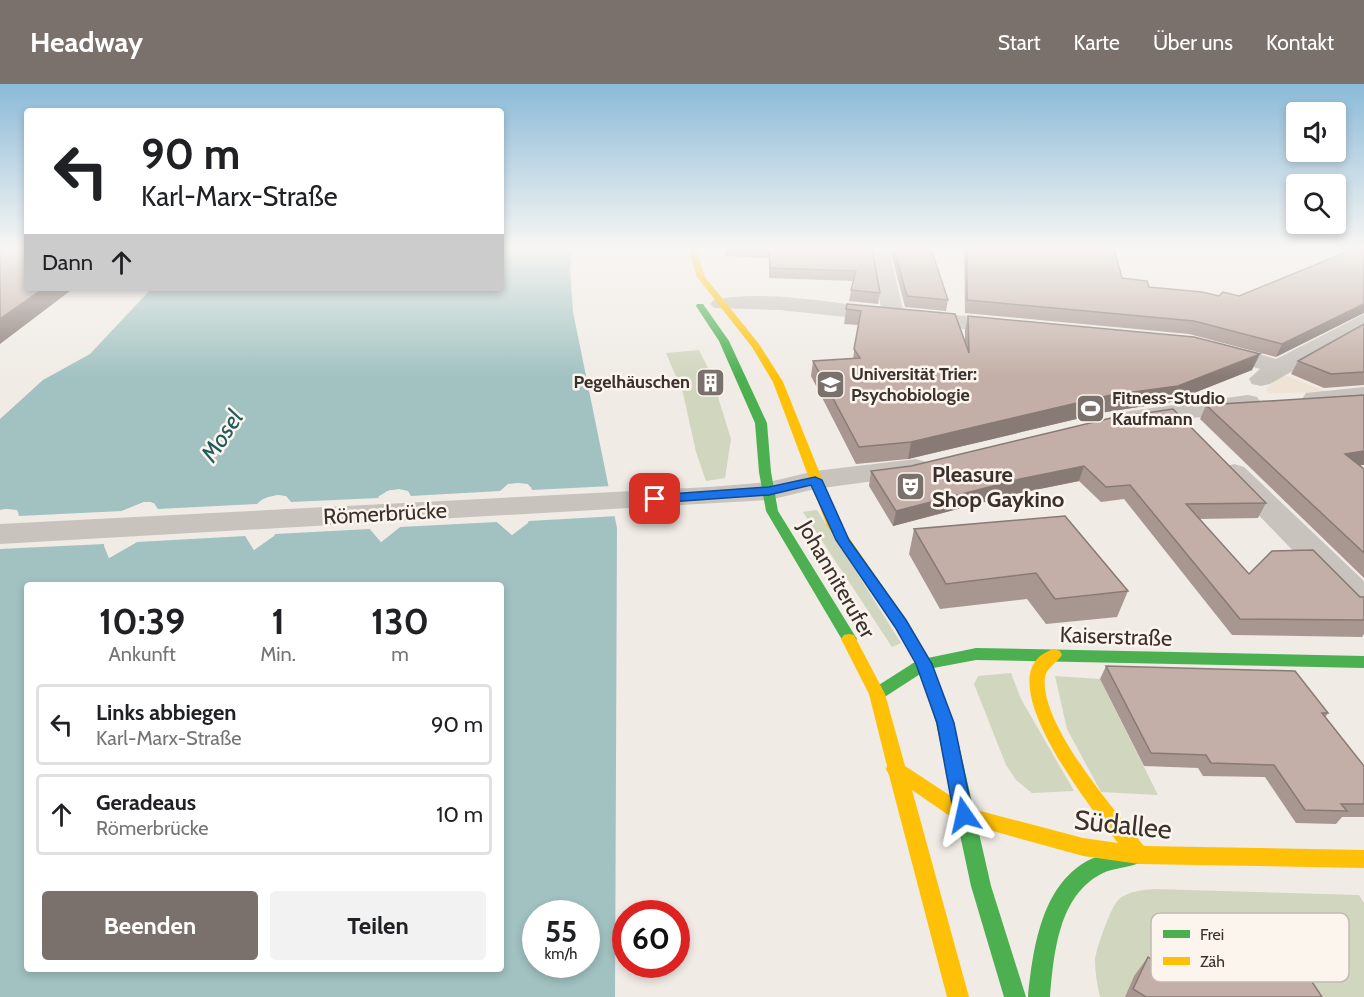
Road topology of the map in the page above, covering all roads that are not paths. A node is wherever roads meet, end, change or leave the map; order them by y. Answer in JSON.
{"nodes":[{"id":1,"x":691,"y":291,"type":"dead end"},
{"id":2,"x":707,"y":292,"type":"edge"},
{"id":3,"x":888,"y":292,"type":"edge"},
{"id":4,"x":713,"y":308,"type":"junction"},
{"id":5,"x":893,"y":315,"type":"junction"},
{"id":6,"x":1364,"y":321,"type":"edge"},
{"id":7,"x":1032,"y":329,"type":"edge"},
{"id":8,"x":1196,"y":344,"type":"edge"},
{"id":9,"x":1279,"y":367,"type":"junction"},
{"id":10,"x":1364,"y":395,"type":"edge"},
{"id":11,"x":1219,"y":405,"type":"junction"},
{"id":12,"x":1174,"y":412,"type":"junction"},
{"id":13,"x":1106,"y":422,"type":"edge"},
{"id":14,"x":937,"y":463,"type":"edge"},
{"id":15,"x":815,"y":480,"type":"junction"},
{"id":16,"x":769,"y":491,"type":"junction"},
{"id":17,"x":0,"y":534,"type":"edge"},
{"id":18,"x":1364,"y":602,"type":"edge"},
{"id":19,"x":1054,"y":655,"type":"junction"},
{"id":20,"x":1364,"y":662,"type":"edge"},
{"id":21,"x":924,"y":664,"type":"junction"},
{"id":22,"x":877,"y":694,"type":"junction"},
{"id":23,"x":895,"y":769,"type":"junction"},
{"id":24,"x":964,"y":815,"type":"junction"},
{"id":25,"x":1139,"y":855,"type":"junction"},
{"id":26,"x":1364,"y":859,"type":"edge"},
{"id":27,"x":958,"y":997,"type":"edge"},
{"id":28,"x":1015,"y":997,"type":"edge"},
{"id":29,"x":1039,"y":997,"type":"edge"}],
"edges":[{"from":1,"to":4,"type":"main road","name":"Johanniterufer"},
{"from":2,"to":4,"type":"main road","name":"Johanniterufer"},
{"from":3,"to":5,"type":"street"},
{"from":4,"to":5,"type":"street"},
{"from":4,"to":15,"type":"main road","name":"Johanniterufer"},
{"from":4,"to":16,"type":"main road","name":"Johanniterufer"},
{"from":5,"to":7,"type":"street"},
{"from":6,"to":9,"type":"street"},
{"from":8,"to":9,"type":"street"},
{"from":9,"to":11,"type":"street"},
{"from":10,"to":11,"type":"street"},
{"from":11,"to":12,"type":"street"},
{"from":12,"to":13,"type":"street"},
{"from":12,"to":18,"type":"street"},
{"from":14,"to":15,"type":"street","name":"Römerbrücke"},
{"from":15,"to":16,"type":"street","name":"Römerbrücke"},
{"from":15,"to":21,"type":"main road","name":"Johanniterufer"},
{"from":16,"to":17,"type":"street","name":"Römerbrücke"},
{"from":16,"to":22,"type":"main road","name":"Johanniterufer"},
{"from":19,"to":20,"type":"main road","name":"Kaiserstraße"},
{"from":19,"to":21,"type":"main road","name":"Kaiserstraße"},
{"from":19,"to":25,"type":"main road"},
{"from":21,"to":22,"type":"main road","name":"Kaiserstraße"},
{"from":21,"to":24,"type":"main road","name":"Johanniterufer"},
{"from":22,"to":23,"type":"main road","name":"Johanniterufer"},
{"from":23,"to":24,"type":"main road","name":"Südallee"},
{"from":23,"to":27,"type":"main road","name":"Johanniterufer"},
{"from":24,"to":25,"type":"main road","name":"Südallee"},
{"from":24,"to":28,"type":"main road","name":"Johanniterufer"},
{"from":25,"to":26,"type":"main road","name":"Südallee"},
{"from":25,"to":29,"type":"main road"}]}
